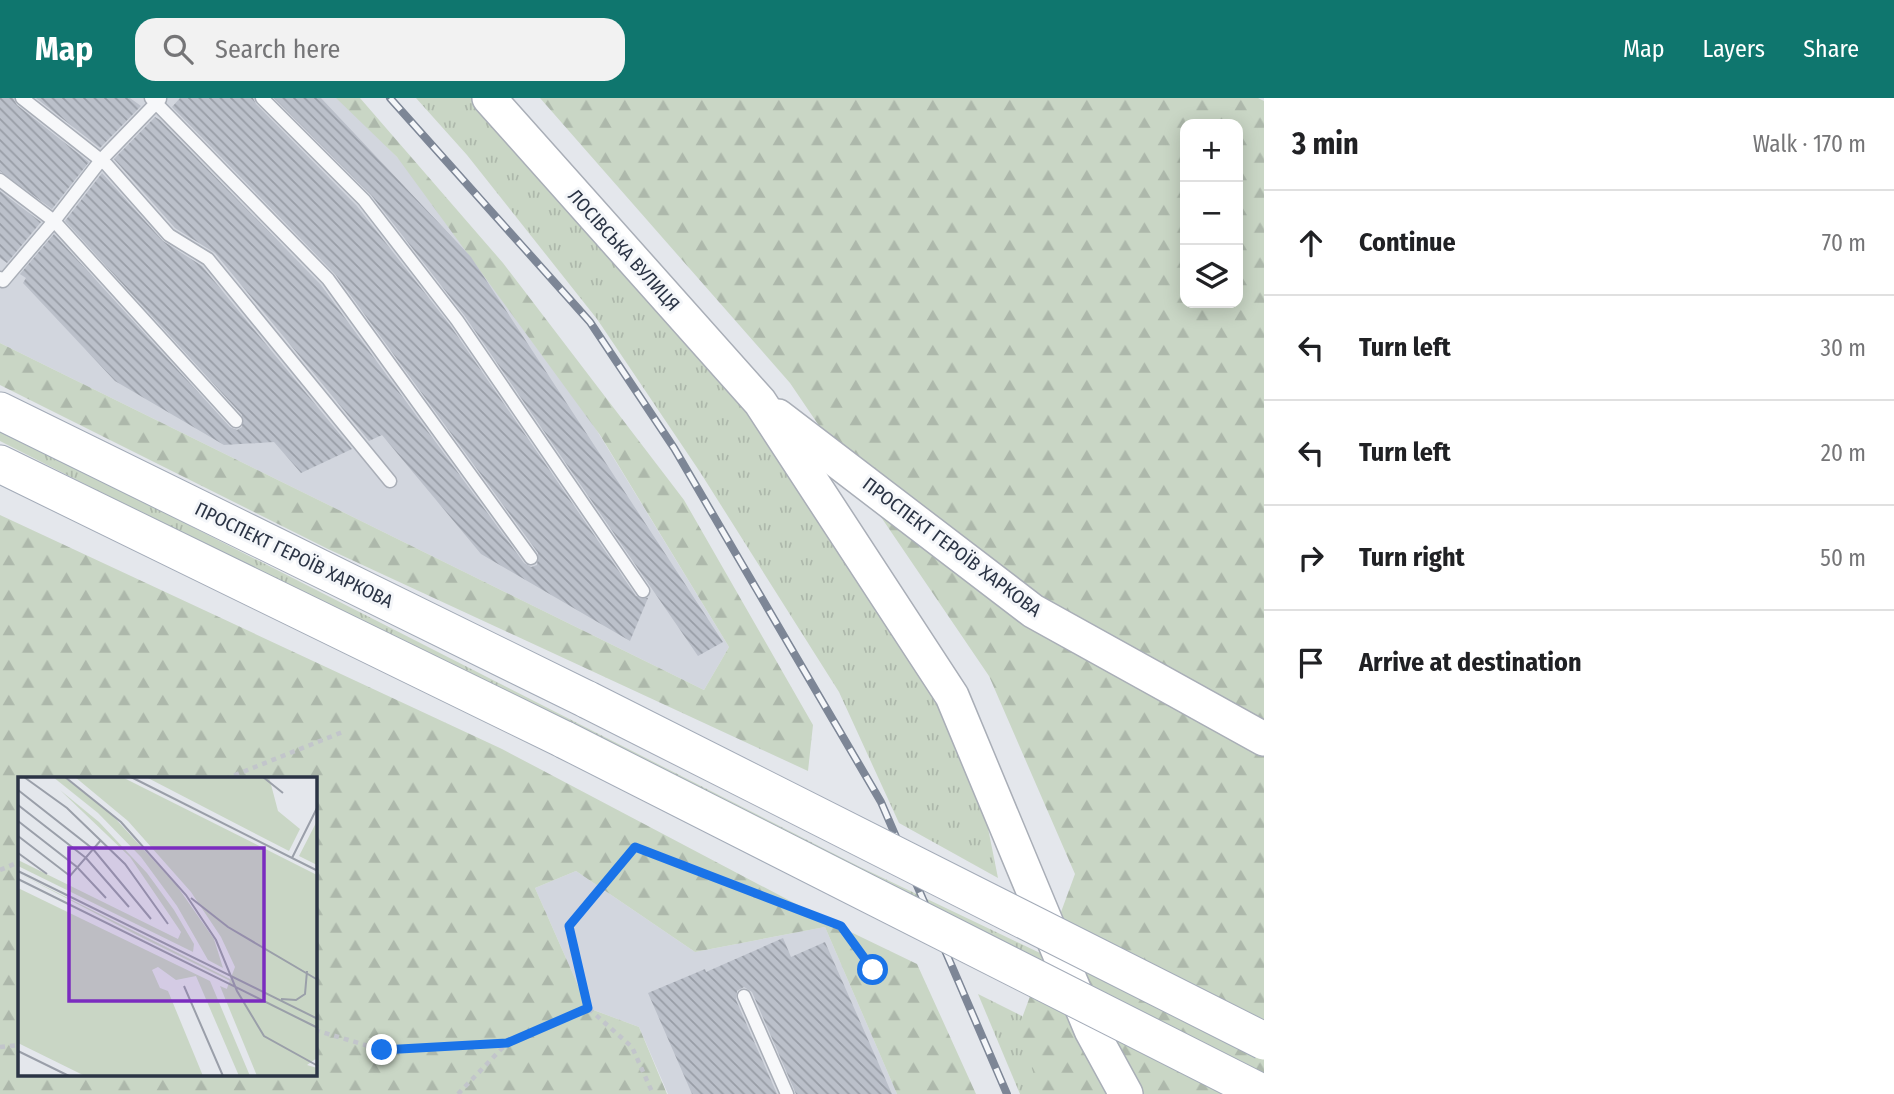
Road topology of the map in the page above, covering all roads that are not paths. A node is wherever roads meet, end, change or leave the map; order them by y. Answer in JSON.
{"nodes":[{"id":1,"x":22,"y":98,"type":"edge"},
{"id":2,"x":262,"y":98,"type":"edge"},
{"id":3,"x":489,"y":98,"type":"edge"},
{"id":4,"x":156,"y":100,"type":"edge"},
{"id":5,"x":101,"y":160,"type":"junction"},
{"id":6,"x":0,"y":180,"type":"edge"},
{"id":7,"x":54,"y":221,"type":"junction"},
{"id":8,"x":0,"y":278,"type":"edge"},
{"id":9,"x":760,"y":402,"type":"junction"},
{"id":10,"x":0,"y":411,"type":"edge"},
{"id":11,"x":236,"y":421,"type":"dead end"},
{"id":12,"x":0,"y":464,"type":"edge"},
{"id":13,"x":390,"y":481,"type":"dead end"},
{"id":14,"x":531,"y":558,"type":"dead end"},
{"id":15,"x":643,"y":591,"type":"dead end"},
{"id":16,"x":1264,"y":739,"type":"edge"},
{"id":17,"x":744,"y":996,"type":"dead end"},
{"id":18,"x":1264,"y":1041,"type":"edge"},
{"id":19,"x":1261,"y":1093,"type":"edge"},
{"id":20,"x":787,"y":1094,"type":"edge"},
{"id":21,"x":1126,"y":1094,"type":"edge"}],
"edges":[{"from":1,"to":5,"type":"lane"},
{"from":2,"to":15,"type":"lane"},
{"from":3,"to":9,"type":"main road","name":"ЛОСІВСЬКА ВУЛИЦЯ"},
{"from":4,"to":5,"type":"lane"},
{"from":4,"to":14,"type":"lane"},
{"from":5,"to":7,"type":"lane"},
{"from":5,"to":13,"type":"lane"},
{"from":6,"to":7,"type":"lane"},
{"from":7,"to":8,"type":"lane"},
{"from":7,"to":11,"type":"lane"},
{"from":9,"to":16,"type":"main road","name":"ПРОСПЕКТ ГЕРОЇВ ХАРКОВА"},
{"from":9,"to":21,"type":"main road"},
{"from":10,"to":18,"type":"main road","name":"ПРОСПЕКТ ГЕРОЇВ ХАРКОВА","bridge":true},
{"from":12,"to":19,"type":"main road","bridge":true},
{"from":17,"to":20,"type":"lane"}]}
